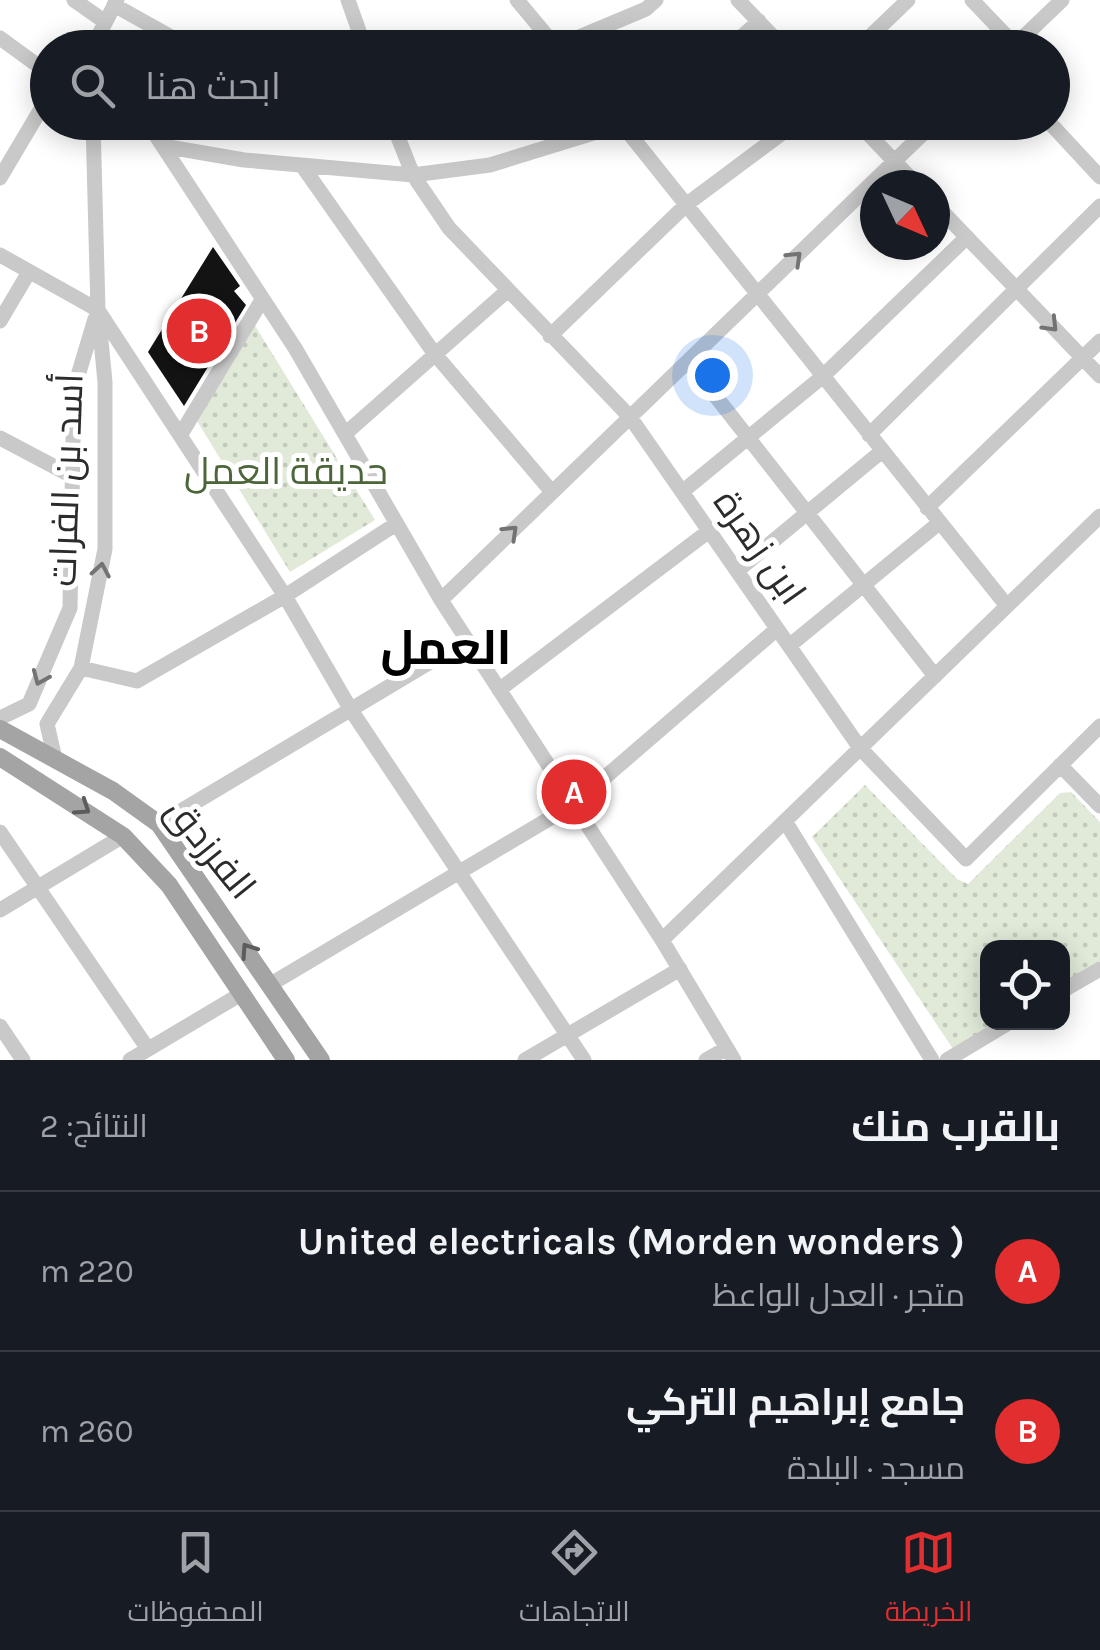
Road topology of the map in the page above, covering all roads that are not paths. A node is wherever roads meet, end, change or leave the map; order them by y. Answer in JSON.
{"nodes":[{"id":1,"x":74,"y":0,"type":"edge"},
{"id":2,"x":348,"y":0,"type":"edge"},
{"id":3,"x":517,"y":0,"type":"edge"},
{"id":4,"x":656,"y":0,"type":"edge"},
{"id":5,"x":908,"y":0,"type":"edge"},
{"id":6,"x":972,"y":0,"type":"edge"},
{"id":7,"x":1062,"y":0,"type":"edge"},
{"id":8,"x":116,"y":2,"type":"edge"},
{"id":9,"x":752,"y":8,"type":"edge"},
{"id":10,"x":104,"y":21,"type":"junction"},
{"id":11,"x":100,"y":30,"type":"edge"},
{"id":12,"x":162,"y":30,"type":"edge"},
{"id":13,"x":359,"y":30,"type":"edge"},
{"id":14,"x":541,"y":30,"type":"edge"},
{"id":15,"x":596,"y":30,"type":"edge"},
{"id":16,"x":739,"y":30,"type":"edge"},
{"id":17,"x":770,"y":30,"type":"edge"},
{"id":18,"x":877,"y":30,"type":"edge"},
{"id":19,"x":999,"y":30,"type":"edge"},
{"id":20,"x":1031,"y":30,"type":"edge"},
{"id":21,"x":0,"y":38,"type":"edge"},
{"id":22,"x":30,"y":60,"type":"edge"},
{"id":23,"x":30,"y":127,"type":"edge"},
{"id":24,"x":93,"y":140,"type":"edge"},
{"id":25,"x":159,"y":140,"type":"edge"},
{"id":26,"x":399,"y":140,"type":"edge"},
{"id":27,"x":572,"y":140,"type":"edge"},
{"id":28,"x":637,"y":140,"type":"edge"},
{"id":29,"x":772,"y":140,"type":"edge"},
{"id":30,"x":873,"y":140,"type":"edge"},
{"id":31,"x":917,"y":140,"type":"edge"},
{"id":32,"x":1066,"y":140,"type":"edge"},
{"id":33,"x":163,"y":146,"type":"junction"},
{"id":34,"x":894,"y":162,"type":"junction"},
{"id":35,"x":303,"y":166,"type":"junction"},
{"id":36,"x":902,"y":170,"type":"edge"},
{"id":37,"x":412,"y":175,"type":"junction"},
{"id":38,"x":1100,"y":177,"type":"edge"},
{"id":39,"x":0,"y":178,"type":"edge"},
{"id":40,"x":687,"y":204,"type":"junction"},
{"id":41,"x":1100,"y":206,"type":"edge"},
{"id":42,"x":950,"y":219,"type":"edge"},
{"id":43,"x":967,"y":237,"type":"junction"},
{"id":44,"x":0,"y":255,"type":"edge"},
{"id":45,"x":29,"y":272,"type":"junction"},
{"id":46,"x":1016,"y":289,"type":"junction"},
{"id":47,"x":507,"y":291,"type":"junction"},
{"id":48,"x":756,"y":295,"type":"junction"},
{"id":49,"x":262,"y":300,"type":"junction"},
{"id":50,"x":98,"y":310,"type":"junction"},
{"id":51,"x":0,"y":321,"type":"edge"},
{"id":52,"x":550,"y":336,"type":"junction"},
{"id":53,"x":1100,"y":341,"type":"edge"},
{"id":54,"x":434,"y":353,"type":"junction"},
{"id":55,"x":1082,"y":358,"type":"junction"},
{"id":56,"x":688,"y":361,"type":"junction"},
{"id":57,"x":1100,"y":376,"type":"edge"},
{"id":58,"x":822,"y":377,"type":"junction"},
{"id":59,"x":630,"y":417,"type":"junction"},
{"id":60,"x":182,"y":434,"type":"junction"},
{"id":61,"x":345,"y":434,"type":"junction"},
{"id":62,"x":869,"y":436,"type":"junction"},
{"id":63,"x":0,"y":438,"type":"edge"},
{"id":64,"x":746,"y":439,"type":"junction"},
{"id":65,"x":882,"y":452,"type":"junction"},
{"id":66,"x":74,"y":477,"type":"junction"},
{"id":67,"x":552,"y":492,"type":"junction"},
{"id":68,"x":682,"y":492,"type":"junction"},
{"id":69,"x":927,"y":508,"type":"junction"},
{"id":70,"x":809,"y":512,"type":"junction"},
{"id":71,"x":1100,"y":516,"type":"edge"},
{"id":72,"x":940,"y":523,"type":"junction"},
{"id":73,"x":396,"y":524,"type":"junction"},
{"id":74,"x":709,"y":531,"type":"junction"},
{"id":75,"x":737,"y":571,"type":"junction"},
{"id":76,"x":865,"y":584,"type":"junction"},
{"id":77,"x":285,"y":596,"type":"junction"},
{"id":78,"x":440,"y":600,"type":"junction"},
{"id":79,"x":1007,"y":606,"type":"junction"},
{"id":80,"x":777,"y":629,"type":"junction"},
{"id":81,"x":467,"y":640,"type":"junction"},
{"id":82,"x":789,"y":646,"type":"junction"},
{"id":83,"x":81,"y":668,"type":"junction"},
{"id":84,"x":935,"y":676,"type":"junction"},
{"id":85,"x":499,"y":690,"type":"junction"},
{"id":86,"x":351,"y":710,"type":"junction"},
{"id":87,"x":0,"y":718,"type":"edge"},
{"id":88,"x":1100,"y":726,"type":"edge"},
{"id":89,"x":0,"y":729,"type":"edge"},
{"id":90,"x":860,"y":748,"type":"junction"},
{"id":91,"x":0,"y":757,"type":"edge"},
{"id":92,"x":54,"y":760,"type":"junction"},
{"id":93,"x":1060,"y":765,"type":"junction"},
{"id":94,"x":574,"y":804,"type":"junction"},
{"id":95,"x":1100,"y":806,"type":"edge"},
{"id":96,"x":785,"y":821,"type":"junction"},
{"id":97,"x":159,"y":824,"type":"junction"},
{"id":98,"x":0,"y":832,"type":"edge"},
{"id":99,"x":124,"y":836,"type":"junction"},
{"id":100,"x":459,"y":875,"type":"junction"},
{"id":101,"x":38,"y":888,"type":"junction"},
{"id":102,"x":0,"y":910,"type":"edge"},
{"id":103,"x":662,"y":940,"type":"junction"},
{"id":104,"x":1100,"y":968,"type":"edge"},
{"id":105,"x":680,"y":969,"type":"junction"},
{"id":106,"x":271,"y":984,"type":"junction"},
{"id":107,"x":1070,"y":986,"type":"edge"},
{"id":108,"x":241,"y":994,"type":"junction"},
{"id":109,"x":0,"y":1026,"type":"edge"},
{"id":110,"x":997,"y":1030,"type":"edge"},
{"id":111,"x":567,"y":1035,"type":"junction"},
{"id":112,"x":148,"y":1049,"type":"junction"},
{"id":113,"x":731,"y":1054,"type":"edge"},
{"id":114,"x":23,"y":1060,"type":"edge"},
{"id":115,"x":130,"y":1060,"type":"edge"},
{"id":116,"x":286,"y":1060,"type":"edge"},
{"id":117,"x":321,"y":1060,"type":"edge"},
{"id":118,"x":525,"y":1060,"type":"edge"},
{"id":119,"x":584,"y":1060,"type":"edge"},
{"id":120,"x":706,"y":1060,"type":"edge"},
{"id":121,"x":932,"y":1060,"type":"edge"},
{"id":122,"x":947,"y":1060,"type":"edge"}],
"edges":[{"from":1,"to":10,"type":"street"},
{"from":2,"to":13,"type":"street"},
{"from":3,"to":14,"type":"street"},
{"from":4,"to":15,"type":"street"},
{"from":5,"to":18,"type":"street"},
{"from":6,"to":19,"type":"street"},
{"from":7,"to":20,"type":"street"},
{"from":8,"to":10,"type":"street"},
{"from":8,"to":12,"type":"street"},
{"from":9,"to":16,"type":"street"},
{"from":9,"to":17,"type":"street"},
{"from":10,"to":11,"type":"street"},
{"from":21,"to":22,"type":"street"},
{"from":23,"to":39,"type":"street"},
{"from":24,"to":50,"type":"street","name":"أسد بن الفرات"},
{"from":25,"to":33,"type":"street"},
{"from":26,"to":37,"type":"street","name":"ابن زهرة"},
{"from":27,"to":37,"type":"street"},
{"from":28,"to":40,"type":"street"},
{"from":29,"to":40,"type":"street"},
{"from":30,"to":34,"type":"street"},
{"from":31,"to":34,"type":"street"},
{"from":32,"to":38,"type":"street"},
{"from":33,"to":35,"type":"street"},
{"from":33,"to":49,"type":"street"},
{"from":34,"to":36,"type":"street"},
{"from":48,"to":34,"type":"street","one_way":true},
{"from":35,"to":37,"type":"street"},
{"from":35,"to":54,"type":"street"},
{"from":37,"to":47,"type":"street","name":"ابن زهرة"},
{"from":40,"to":48,"type":"street"},
{"from":40,"to":52,"type":"street"},
{"from":41,"to":46,"type":"street"},
{"from":42,"to":43,"type":"street"},
{"from":43,"to":46,"type":"street"},
{"from":43,"to":58,"type":"street"},
{"from":44,"to":45,"type":"street"},
{"from":45,"to":50,"type":"street"},
{"from":45,"to":51,"type":"street"},
{"from":46,"to":55,"type":"street","one_way":true},
{"from":46,"to":62,"type":"street"},
{"from":47,"to":52,"type":"street","name":"ابن زهرة"},
{"from":47,"to":54,"type":"street"},
{"from":48,"to":56,"type":"street"},
{"from":48,"to":58,"type":"street"},
{"from":49,"to":60,"type":"street"},
{"from":49,"to":61,"type":"street"},
{"from":50,"to":60,"type":"street"},
{"from":50,"to":66,"type":"street","name":"أسد بن الفرات"},
{"from":83,"to":50,"type":"street","name":"أسد بن الفرات","one_way":true},
{"from":52,"to":59,"type":"street","name":"ابن زهرة"},
{"from":53,"to":55,"type":"street"},
{"from":54,"to":61,"type":"street"},
{"from":54,"to":67,"type":"street"},
{"from":55,"to":57,"type":"street"},
{"from":55,"to":69,"type":"street"},
{"from":56,"to":59,"type":"street"},
{"from":56,"to":64,"type":"street"},
{"from":58,"to":62,"type":"street"},
{"from":58,"to":64,"type":"street"},
{"from":59,"to":67,"type":"street"},
{"from":59,"to":68,"type":"street","name":"ابن زهرة"},
{"from":60,"to":77,"type":"street"},
{"from":61,"to":73,"type":"street"},
{"from":62,"to":65,"type":"street"},
{"from":63,"to":66,"type":"street"},
{"from":64,"to":68,"type":"street"},
{"from":64,"to":70,"type":"street"},
{"from":65,"to":69,"type":"street"},
{"from":65,"to":70,"type":"street"},
{"from":66,"to":87,"type":"street","name":"أسد بن الفرات","one_way":true},
{"from":78,"to":67,"type":"street","one_way":true},
{"from":68,"to":74,"type":"street","name":"ابن زهرة"},
{"from":69,"to":72,"type":"street"},
{"from":70,"to":75,"type":"street"},
{"from":70,"to":76,"type":"street"},
{"from":71,"to":79,"type":"street"},
{"from":72,"to":76,"type":"street"},
{"from":72,"to":79,"type":"street"},
{"from":73,"to":77,"type":"street"},
{"from":73,"to":78,"type":"street"},
{"from":74,"to":75,"type":"street","name":"ابن زهرة"},
{"from":74,"to":85,"type":"street"},
{"from":75,"to":80,"type":"street","name":"ابن زهرة"},
{"from":76,"to":82,"type":"street"},
{"from":76,"to":84,"type":"street"},
{"from":77,"to":83,"type":"street"},
{"from":77,"to":86,"type":"street"},
{"from":78,"to":81,"type":"street"},
{"from":79,"to":84,"type":"street"},
{"from":80,"to":82,"type":"street","name":"ابن زهرة"},
{"from":80,"to":94,"type":"street"},
{"from":81,"to":85,"type":"street"},
{"from":81,"to":86,"type":"street"},
{"from":82,"to":90,"type":"street","name":"ابن زهرة"},
{"from":83,"to":92,"type":"street","name":"أسد بن الفرات"},
{"from":84,"to":90,"type":"street"},
{"from":85,"to":94,"type":"street"},
{"from":86,"to":97,"type":"street"},
{"from":86,"to":100,"type":"street"},
{"from":88,"to":93,"type":"street","name":"ابن زهرة"},
{"from":89,"to":92,"type":"main road","name":"الفرزدق"},
{"from":90,"to":93,"type":"street","name":"ابن زهرة"},
{"from":90,"to":96,"type":"street"},
{"from":91,"to":99,"type":"main road","name":"الفرزدق","one_way":true},
{"from":92,"to":97,"type":"main road","name":"الفرزدق"},
{"from":93,"to":95,"type":"street"},
{"from":94,"to":100,"type":"street"},
{"from":94,"to":103,"type":"street"},
{"from":96,"to":103,"type":"street"},
{"from":96,"to":121,"type":"street"},
{"from":106,"to":97,"type":"main road","name":"الفرزدق","one_way":true},
{"from":98,"to":101,"type":"street"},
{"from":99,"to":101,"type":"street"},
{"from":99,"to":108,"type":"main road","name":"الفرزدق"},
{"from":100,"to":106,"type":"street"},
{"from":100,"to":111,"type":"street"},
{"from":101,"to":102,"type":"street"},
{"from":101,"to":112,"type":"street"},
{"from":103,"to":105,"type":"street"},
{"from":104,"to":107,"type":"street"},
{"from":105,"to":111,"type":"street"},
{"from":105,"to":113,"type":"street"},
{"from":106,"to":117,"type":"main road","name":"الفرزدق"},
{"from":108,"to":112,"type":"street"},
{"from":108,"to":116,"type":"main road","name":"الفرزدق"},
{"from":109,"to":114,"type":"street"},
{"from":110,"to":122,"type":"street"},
{"from":111,"to":118,"type":"street"},
{"from":111,"to":119,"type":"street"},
{"from":112,"to":115,"type":"street"},
{"from":113,"to":120,"type":"street"}]}
